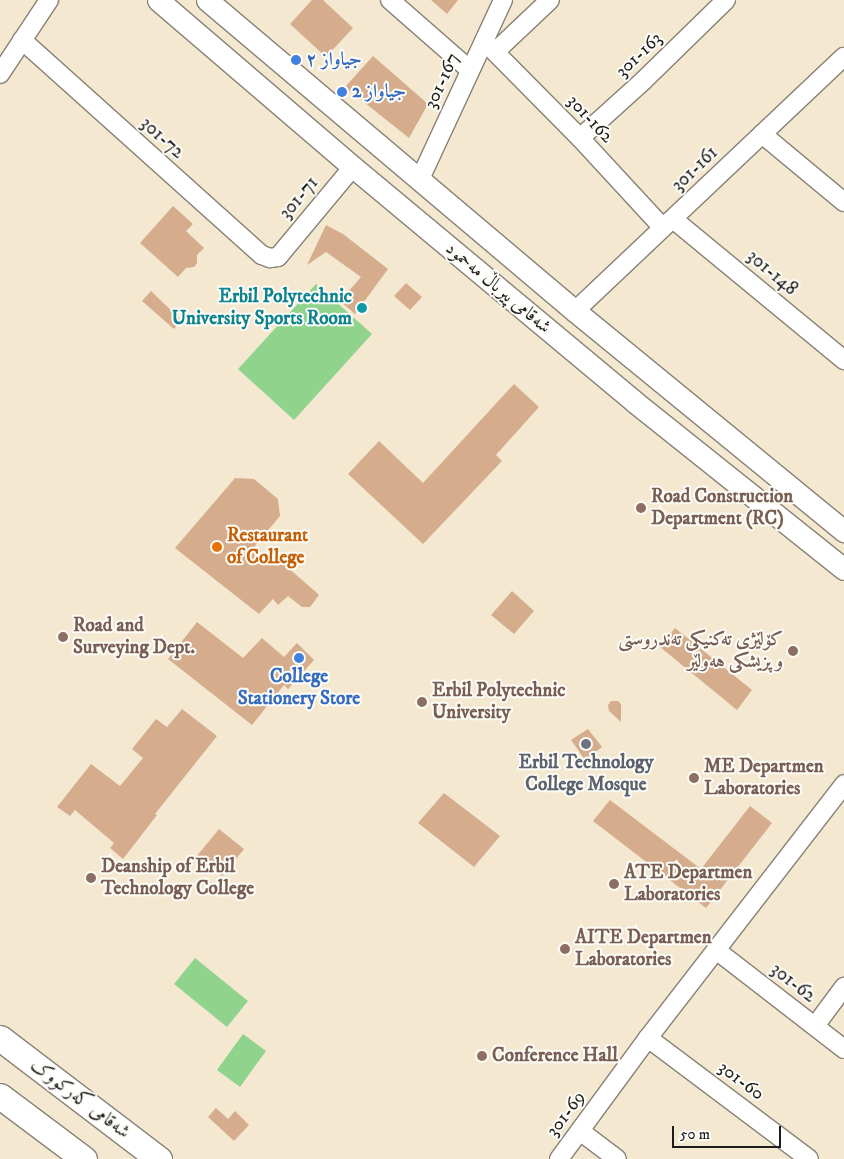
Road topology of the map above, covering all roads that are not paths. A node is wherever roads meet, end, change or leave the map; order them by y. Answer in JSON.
{"nodes":[{"id":1,"x":49,"y":0,"type":"edge"},
{"id":2,"x":158,"y":0,"type":"edge"},
{"id":3,"x":390,"y":0,"type":"edge"},
{"id":4,"x":503,"y":0,"type":"edge"},
{"id":5,"x":550,"y":0,"type":"edge"},
{"id":6,"x":726,"y":0,"type":"edge"},
{"id":7,"x":214,"y":2,"type":"edge"},
{"id":8,"x":22,"y":40,"type":"junction"},
{"id":9,"x":490,"y":46,"type":"junction"},
{"id":10,"x":844,"y":56,"type":"edge"},
{"id":11,"x":470,"y":70,"type":"junction"},
{"id":12,"x":0,"y":74,"type":"edge"},
{"id":13,"x":762,"y":134,"type":"junction"},
{"id":14,"x":580,"y":138,"type":"junction"},
{"id":15,"x":353,"y":167,"type":"junction"},
{"id":16,"x":420,"y":179,"type":"junction"},
{"id":17,"x":844,"y":202,"type":"edge"},
{"id":18,"x":668,"y":224,"type":"junction"},
{"id":19,"x":278,"y":257,"type":"joint"},
{"id":20,"x":574,"y":311,"type":"junction"},
{"id":21,"x":844,"y":360,"type":"edge"},
{"id":22,"x":828,"y":518,"type":"junction"},
{"id":23,"x":844,"y":531,"type":"edge"},
{"id":24,"x":809,"y":540,"type":"junction"},
{"id":25,"x":844,"y":569,"type":"edge"},
{"id":26,"x":844,"y":784,"type":"edge"},
{"id":27,"x":716,"y":950,"type":"junction"},
{"id":28,"x":844,"y":988,"type":"edge"},
{"id":29,"x":815,"y":1026,"type":"junction"},
{"id":30,"x":0,"y":1038,"type":"edge"},
{"id":31,"x":648,"y":1038,"type":"junction"},
{"id":32,"x":844,"y":1049,"type":"edge"},
{"id":33,"x":0,"y":1096,"type":"edge"},
{"id":34,"x":580,"y":1131,"type":"junction"},
{"id":35,"x":81,"y":1158,"type":"edge"},
{"id":36,"x":159,"y":1159,"type":"edge"},
{"id":37,"x":559,"y":1159,"type":"edge"},
{"id":38,"x":617,"y":1159,"type":"edge"},
{"id":39,"x":809,"y":1159,"type":"edge"}],
"edges":[{"from":1,"to":8,"type":"street"},
{"from":2,"to":15,"type":"main road","name":"شەقامی پیرباڵ مەحمود"},
{"from":3,"to":11,"type":"street"},
{"from":4,"to":9,"type":"street","name":"301-167"},
{"from":5,"to":9,"type":"street"},
{"from":6,"to":14,"type":"street","name":"301-163"},
{"from":7,"to":16,"type":"main road","name":"شەقامی پیرباڵ مەحمود"},
{"from":8,"to":12,"type":"street"},
{"from":8,"to":19,"type":"street","name":"301-72"},
{"from":9,"to":11,"type":"street","name":"301-167"},
{"from":9,"to":14,"type":"street","name":"301-162"},
{"from":10,"to":13,"type":"street","name":"301-161"},
{"from":11,"to":16,"type":"street","name":"301-167"},
{"from":13,"to":17,"type":"street"},
{"from":13,"to":18,"type":"street","name":"301-161"},
{"from":14,"to":18,"type":"street","name":"301-162"},
{"from":15,"to":19,"type":"street","name":"301-71"},
{"from":15,"to":24,"type":"main road","name":"شەقامی پیرباڵ مەحمود"},
{"from":16,"to":20,"type":"main road","name":"شەقامی پیرباڵ مەحمود"},
{"from":18,"to":20,"type":"street","name":"301-161"},
{"from":18,"to":21,"type":"street","name":"301-148"},
{"from":20,"to":22,"type":"main road","name":"شەقامی پیرباڵ مەحمود"},
{"from":22,"to":23,"type":"main road","name":"شەقامی پیرباڵ مەحمود"},
{"from":22,"to":24,"type":"main road"},
{"from":24,"to":25,"type":"main road","name":"شەقامی پیرباڵ مەحمود"},
{"from":26,"to":27,"type":"street","name":"301-69"},
{"from":27,"to":29,"type":"street","name":"301-62"},
{"from":27,"to":31,"type":"street","name":"301-69"},
{"from":28,"to":29,"type":"street"},
{"from":29,"to":32,"type":"street","name":"301-62"},
{"from":30,"to":36,"type":"highway","name":"شەقامی کەرکووک"},
{"from":31,"to":34,"type":"street","name":"301-69"},
{"from":31,"to":39,"type":"street","name":"301-60"},
{"from":33,"to":35,"type":"highway"},
{"from":34,"to":37,"type":"street","name":"301-69"},
{"from":34,"to":38,"type":"street"}]}
